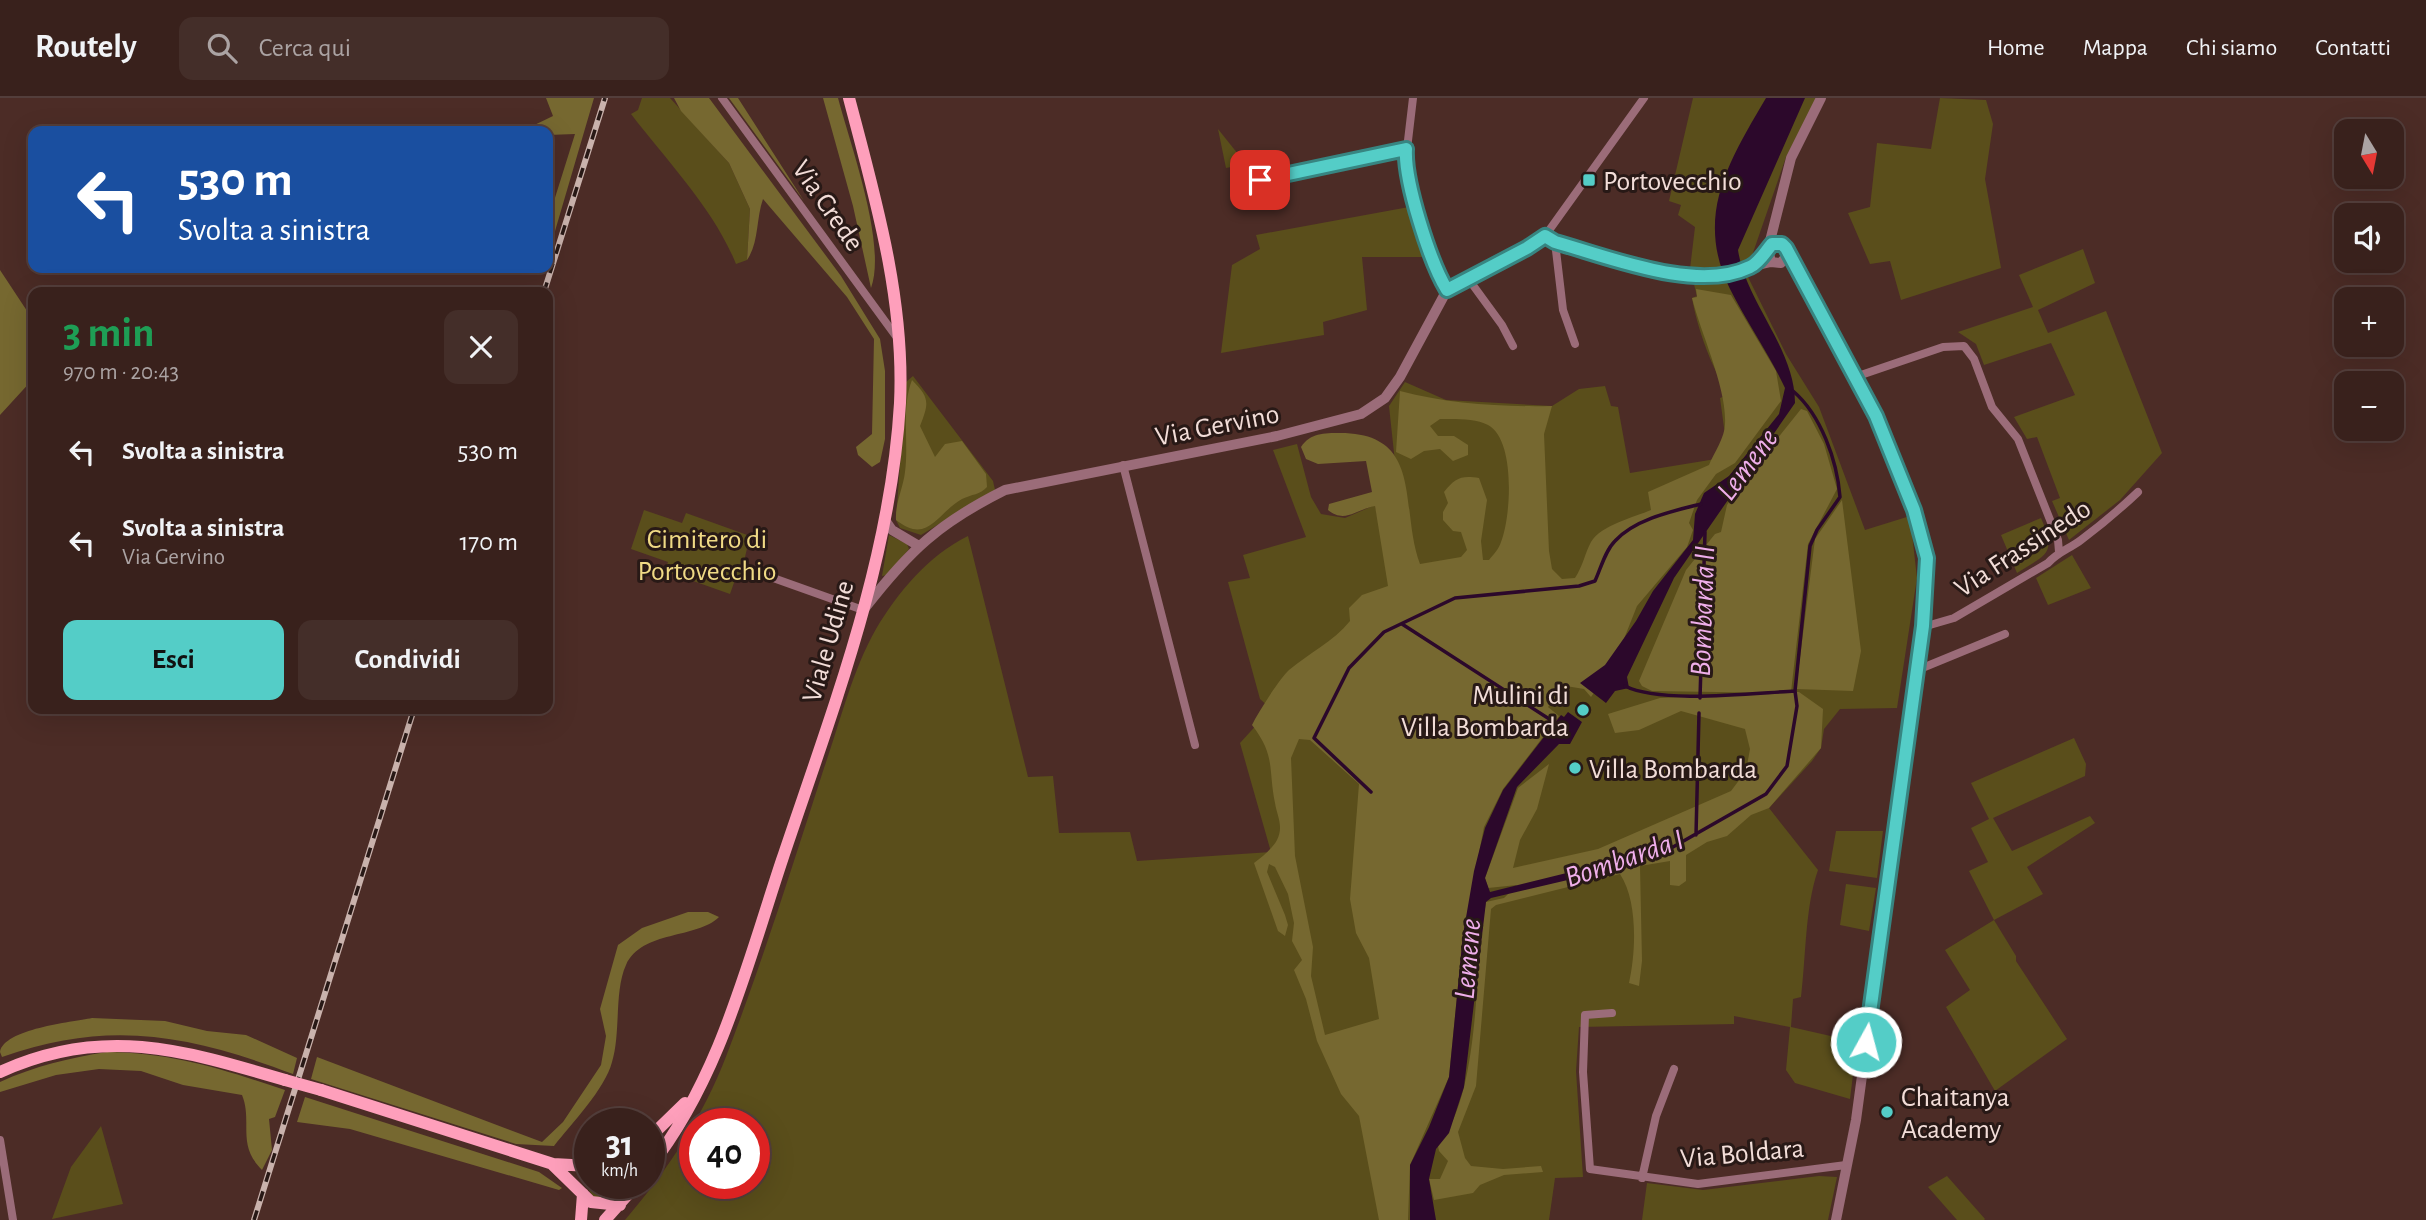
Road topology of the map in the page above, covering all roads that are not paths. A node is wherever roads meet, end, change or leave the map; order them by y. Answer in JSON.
{"nodes":[{"id":1,"x":722,"y":98,"type":"edge"},
{"id":2,"x":849,"y":98,"type":"edge"},
{"id":3,"x":1413,"y":98,"type":"edge"},
{"id":4,"x":1644,"y":98,"type":"edge"},
{"id":5,"x":1821,"y":98,"type":"edge"},
{"id":6,"x":1406,"y":149,"type":"junction"},
{"id":7,"x":1236,"y":185,"type":"dead end"},
{"id":8,"x":1775,"y":222,"type":"junction"},
{"id":9,"x":1550,"y":239,"type":"junction"},
{"id":10,"x":1786,"y":249,"type":"junction"},
{"id":11,"x":1771,"y":256,"type":"junction"},
{"id":12,"x":1798,"y":274,"type":"junction"},
{"id":13,"x":1467,"y":277,"type":"junction"},
{"id":14,"x":1445,"y":286,"type":"junction"},
{"id":15,"x":898,"y":339,"type":"junction"},
{"id":16,"x":1575,"y":344,"type":"dead end"},
{"id":17,"x":1513,"y":346,"type":"dead end"},
{"id":18,"x":1855,"y":377,"type":"junction"},
{"id":19,"x":1124,"y":465,"type":"junction"},
{"id":20,"x":2138,"y":492,"type":"dead end"},
{"id":21,"x":886,"y":520,"type":"junction"},
{"id":22,"x":919,"y":546,"type":"junction"},
{"id":23,"x":2059,"y":552,"type":"junction"},
{"id":24,"x":748,"y":569,"type":"dead end"},
{"id":25,"x":863,"y":610,"type":"junction"},
{"id":26,"x":1923,"y":626,"type":"junction"},
{"id":27,"x":2005,"y":634,"type":"dead end"},
{"id":28,"x":1915,"y":671,"type":"junction"},
{"id":29,"x":1195,"y":746,"type":"dead end"},
{"id":30,"x":1612,"y":1013,"type":"dead end"},
{"id":31,"x":1674,"y":1069,"type":"dead end"},
{"id":32,"x":3,"y":1071,"type":"edge"},
{"id":33,"x":698,"y":1090,"type":"junction"},
{"id":34,"x":665,"y":1122,"type":"edge"},
{"id":35,"x":0,"y":1140,"type":"edge"},
{"id":36,"x":665,"y":1148,"type":"edge"},
{"id":37,"x":553,"y":1164,"type":"junction"},
{"id":38,"x":574,"y":1165,"type":"edge"},
{"id":39,"x":1846,"y":1165,"type":"junction"},
{"id":40,"x":1642,"y":1178,"type":"junction"},
{"id":41,"x":574,"y":1182,"type":"edge"},
{"id":42,"x":583,"y":1199,"type":"edge"},
{"id":43,"x":588,"y":1199,"type":"edge"},
{"id":44,"x":618,"y":1199,"type":"edge"},
{"id":45,"x":625,"y":1199,"type":"edge"},
{"id":46,"x":620,"y":1205,"type":"junction"},
{"id":47,"x":608,"y":1219,"type":"edge"},
{"id":48,"x":13,"y":1220,"type":"edge"},
{"id":49,"x":581,"y":1220,"type":"edge"},
{"id":50,"x":1836,"y":1220,"type":"edge"}],
"edges":[{"from":1,"to":15,"type":"street","name":"Via Crede"},
{"from":2,"to":15,"type":"main road","name":"Viale Udine"},
{"from":3,"to":6,"type":"street"},
{"from":4,"to":9,"type":"street"},
{"from":5,"to":8,"type":"street"},
{"from":6,"to":7,"type":"street"},
{"from":6,"to":14,"type":"street"},
{"from":8,"to":10,"type":"street","name":"Via Frassinedo"},
{"from":8,"to":11,"type":"street"},
{"from":9,"to":11,"type":"street"},
{"from":9,"to":13,"type":"street","name":"Via Gervino"},
{"from":9,"to":16,"type":"street"},
{"from":10,"to":11,"type":"street"},
{"from":10,"to":11,"type":"street"},
{"from":10,"to":12,"type":"street","name":"Via Frassinedo"},
{"from":11,"to":12,"type":"street"},
{"from":12,"to":18,"type":"street","name":"Via Frassinedo"},
{"from":13,"to":14,"type":"street","name":"Via Gervino"},
{"from":13,"to":17,"type":"street"},
{"from":14,"to":19,"type":"street","name":"Via Gervino"},
{"from":15,"to":21,"type":"main road","name":"Viale Udine"},
{"from":18,"to":23,"type":"street"},
{"from":18,"to":26,"type":"street","name":"Via Frassinedo"},
{"from":19,"to":22,"type":"street","name":"Via Gervino"},
{"from":19,"to":29,"type":"street"},
{"from":20,"to":23,"type":"street","name":"Via Frassinedo"},
{"from":21,"to":22,"type":"street"},
{"from":21,"to":25,"type":"main road","name":"Viale Udine"},
{"from":22,"to":25,"type":"street","name":"Via Gervino"},
{"from":23,"to":26,"type":"street","name":"Via Frassinedo"},
{"from":24,"to":25,"type":"street"},
{"from":25,"to":33,"type":"main road","name":"Viale Udine"},
{"from":26,"to":28,"type":"street","name":"Via Frassinedo"},
{"from":27,"to":28,"type":"street"},
{"from":28,"to":39,"type":"street","name":"Via Frassinedo"},
{"from":30,"to":40,"type":"street","name":"Via Boldara"},
{"from":31,"to":40,"type":"street","name":"Via Boldara"},
{"from":32,"to":37,"type":"main road","bridge":true},
{"from":33,"to":34,"type":"main road"},
{"from":33,"to":36,"type":"main road","name":"Viale Udine"},
{"from":35,"to":48,"type":"street"},
{"from":37,"to":38,"type":"main road"},
{"from":37,"to":41,"type":"main road"},
{"from":39,"to":40,"type":"street","name":"Via Boldara"},
{"from":39,"to":50,"type":"street","name":"Via Frassinedo"},
{"from":42,"to":49,"type":"main road"},
{"from":43,"to":46,"type":"main road"},
{"from":44,"to":46,"type":"main road"},
{"from":45,"to":46,"type":"main road"},
{"from":46,"to":47,"type":"main road"}]}
